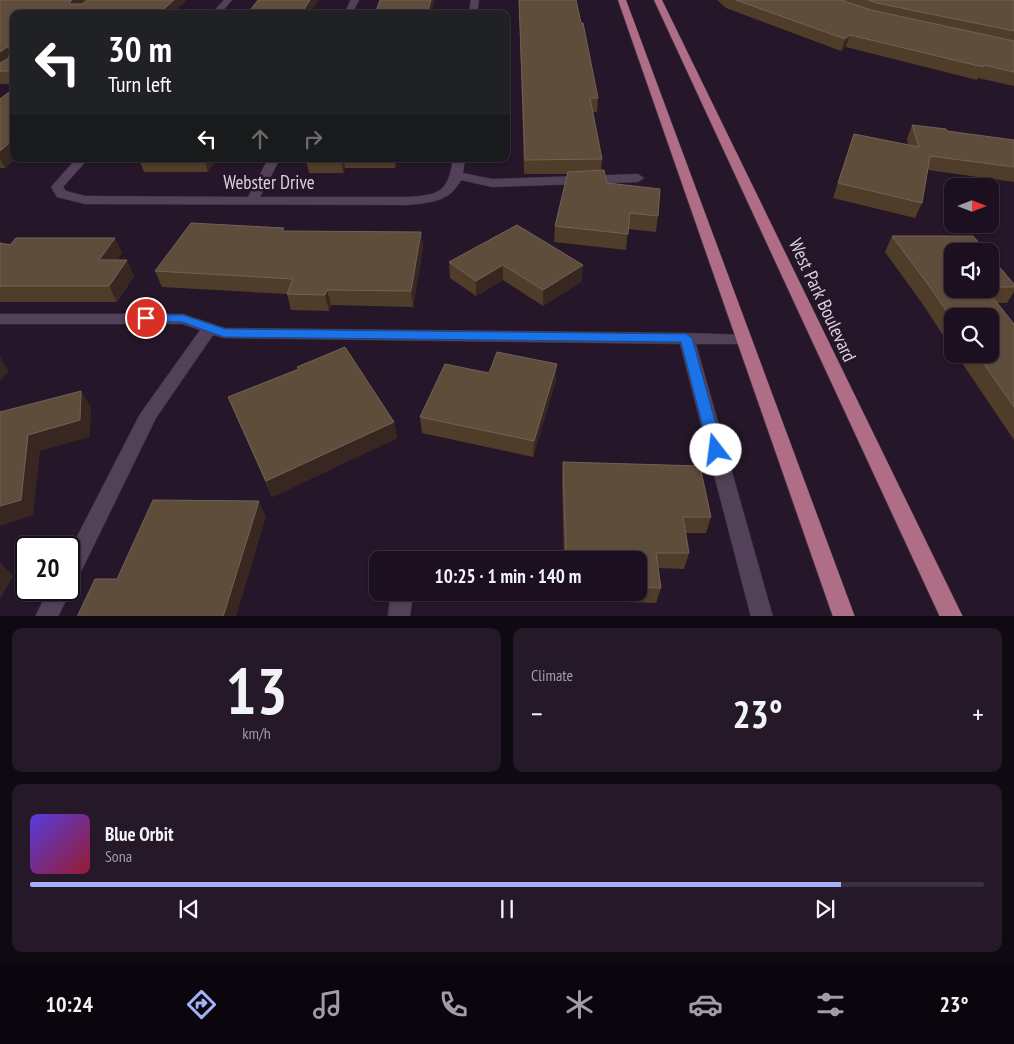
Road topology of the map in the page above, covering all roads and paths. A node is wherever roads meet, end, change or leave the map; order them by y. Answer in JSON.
{"nodes":[{"id":1,"x":228,"y":0,"type":"edge"},
{"id":2,"x":622,"y":0,"type":"edge"},
{"id":3,"x":658,"y":0,"type":"edge"},
{"id":4,"x":219,"y":10,"type":"edge"},
{"id":5,"x":79,"y":162,"type":"edge"},
{"id":6,"x":272,"y":162,"type":"edge"},
{"id":7,"x":459,"y":162,"type":"edge"},
{"id":8,"x":458,"y":176,"type":"junction"},
{"id":9,"x":638,"y":178,"type":"dead end"},
{"id":10,"x":252,"y":201,"type":"junction"},
{"id":11,"x":0,"y":318,"type":"edge"},
{"id":12,"x":210,"y":328,"type":"junction"},
{"id":13,"x":686,"y":338,"type":"junction"},
{"id":14,"x":744,"y":339,"type":"junction"},
{"id":15,"x":80,"y":551,"type":"edge"},
{"id":16,"x":54,"y":601,"type":"edge"},
{"id":17,"x":401,"y":601,"type":"edge"},
{"id":18,"x":46,"y":616,"type":"edge"},
{"id":19,"x":399,"y":616,"type":"edge"},
{"id":20,"x":762,"y":616,"type":"edge"},
{"id":21,"x":844,"y":616,"type":"edge"},
{"id":22,"x":952,"y":616,"type":"edge"}],
"edges":[{"from":1,"to":4,"type":"street"},
{"from":2,"to":14,"type":"main road"},
{"from":3,"to":22,"type":"main road","name":"West Park Boulevard"},
{"from":5,"to":10,"type":"street","name":"Webster Drive"},
{"from":6,"to":10,"type":"street"},
{"from":7,"to":8,"type":"street"},
{"from":8,"to":9,"type":"street"},
{"from":8,"to":10,"type":"street","name":"Webster Drive"},
{"from":11,"to":12,"type":"street"},
{"from":12,"to":13,"type":"street"},
{"from":12,"to":15,"type":"street"},
{"from":13,"to":14,"type":"street"},
{"from":13,"to":20,"type":"street"},
{"from":14,"to":21,"type":"main road"},
{"from":16,"to":18,"type":"street"},
{"from":17,"to":19,"type":"street"}]}
